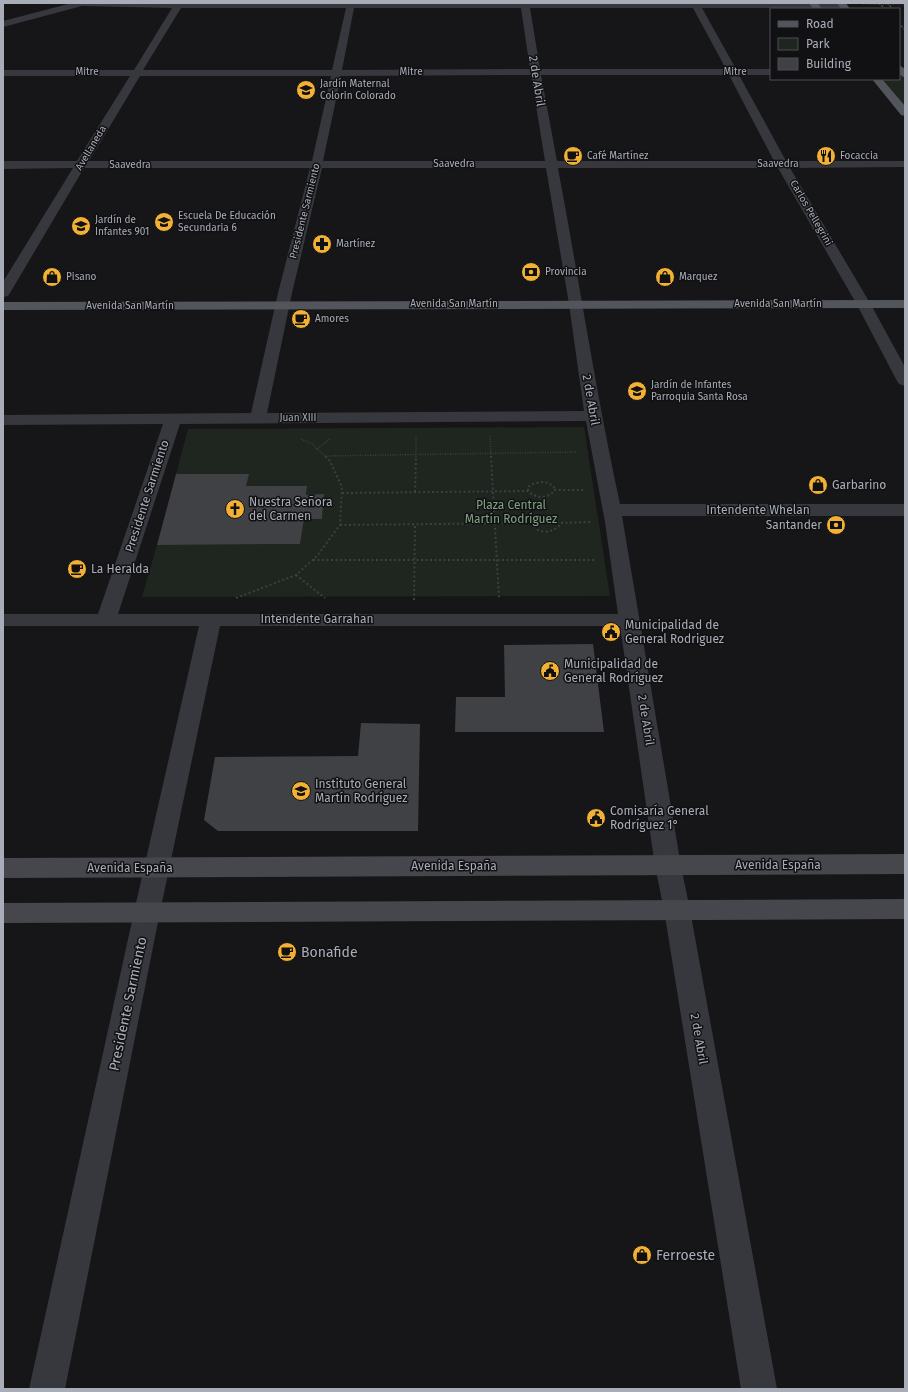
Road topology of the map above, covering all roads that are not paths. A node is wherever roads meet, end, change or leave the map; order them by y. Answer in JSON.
{"nodes":[{"id":1,"x":80,"y":3,"type":"edge"},
{"id":2,"x":178,"y":4,"type":"edge"},
{"id":3,"x":351,"y":4,"type":"edge"},
{"id":4,"x":525,"y":4,"type":"edge"},
{"id":5,"x":695,"y":4,"type":"edge"},
{"id":6,"x":815,"y":5,"type":"edge"},
{"id":7,"x":843,"y":6,"type":"edge"},
{"id":8,"x":3,"y":24,"type":"edge"},
{"id":9,"x":137,"y":72,"type":"junction"},
{"id":10,"x":336,"y":72,"type":"junction"},
{"id":11,"x":535,"y":72,"type":"junction"},
{"id":12,"x":733,"y":72,"type":"junction"},
{"id":13,"x":770,"y":72,"type":"edge"},
{"id":14,"x":3,"y":73,"type":"edge"},
{"id":15,"x":878,"y":80,"type":"edge"},
{"id":16,"x":905,"y":113,"type":"edge"},
{"id":17,"x":317,"y":164,"type":"junction"},
{"id":18,"x":550,"y":164,"type":"junction"},
{"id":19,"x":782,"y":164,"type":"junction"},
{"id":20,"x":905,"y":164,"type":"edge"},
{"id":21,"x":3,"y":165,"type":"edge"},
{"id":22,"x":81,"y":165,"type":"junction"},
{"id":23,"x":905,"y":292,"type":"edge"},
{"id":24,"x":3,"y":293,"type":"edge"},
{"id":25,"x":860,"y":298,"type":"junction"},
{"id":26,"x":284,"y":299,"type":"junction"},
{"id":27,"x":574,"y":299,"type":"junction"},
{"id":28,"x":905,"y":304,"type":"edge"},
{"id":29,"x":3,"y":306,"type":"edge"},
{"id":30,"x":905,"y":381,"type":"edge"},
{"id":31,"x":593,"y":416,"type":"junction"},
{"id":32,"x":258,"y":418,"type":"junction"},
{"id":33,"x":173,"y":419,"type":"junction"},
{"id":34,"x":3,"y":420,"type":"edge"},
{"id":35,"x":905,"y":510,"type":"edge"},
{"id":36,"x":613,"y":516,"type":"junction"},
{"id":37,"x":211,"y":619,"type":"junction"},
{"id":38,"x":3,"y":620,"type":"edge"},
{"id":39,"x":106,"y":620,"type":"junction"},
{"id":40,"x":630,"y":620,"type":"junction"},
{"id":41,"x":905,"y":864,"type":"edge"},
{"id":42,"x":668,"y":866,"type":"junction"},
{"id":43,"x":158,"y":867,"type":"junction"},
{"id":44,"x":3,"y":868,"type":"edge"},
{"id":45,"x":677,"y":910,"type":"junction"},
{"id":46,"x":905,"y":910,"type":"edge"},
{"id":47,"x":3,"y":912,"type":"edge"},
{"id":48,"x":147,"y":912,"type":"junction"},
{"id":49,"x":47,"y":1389,"type":"edge"},
{"id":50,"x":759,"y":1389,"type":"edge"}],
"edges":[{"from":1,"to":2,"type":"street"},
{"from":1,"to":8,"type":"street"},
{"from":2,"to":3,"type":"street"},
{"from":2,"to":9,"type":"street","name":"Avellaneda"},
{"from":3,"to":4,"type":"street"},
{"from":3,"to":10,"type":"street","name":"Presidente Sarmiento"},
{"from":4,"to":5,"type":"street"},
{"from":4,"to":11,"type":"street","name":"2 de Abril"},
{"from":5,"to":6,"type":"street"},
{"from":5,"to":12,"type":"street","name":"Carlos Pellegrini"},
{"from":6,"to":7,"type":"street"},
{"from":9,"to":10,"type":"street","name":"Mitre"},
{"from":9,"to":14,"type":"street","name":"Mitre"},
{"from":9,"to":22,"type":"street","name":"Avellaneda"},
{"from":10,"to":11,"type":"street","name":"Mitre"},
{"from":10,"to":17,"type":"street","name":"Presidente Sarmiento"},
{"from":11,"to":12,"type":"street","name":"Mitre"},
{"from":11,"to":18,"type":"street","name":"2 de Abril"},
{"from":12,"to":13,"type":"street","name":"Mitre"},
{"from":12,"to":19,"type":"street","name":"Carlos Pellegrini"},
{"from":15,"to":16,"type":"main road"},
{"from":17,"to":18,"type":"street","name":"Saavedra"},
{"from":17,"to":22,"type":"street","name":"Saavedra"},
{"from":17,"to":26,"type":"street","name":"Presidente Sarmiento"},
{"from":18,"to":19,"type":"street","name":"Saavedra"},
{"from":18,"to":27,"type":"street","name":"2 de Abril"},
{"from":19,"to":20,"type":"street","name":"Saavedra"},
{"from":19,"to":25,"type":"street","name":"Carlos Pellegrini"},
{"from":21,"to":22,"type":"street","name":"Saavedra"},
{"from":22,"to":24,"type":"street","name":"Avellaneda"},
{"from":23,"to":25,"type":"main road","name":"Avenida San Martín"},
{"from":24,"to":26,"type":"main road","name":"Avenida San Martín"},
{"from":25,"to":27,"type":"main road","name":"Avenida San Martín"},
{"from":25,"to":28,"type":"main road","name":"Avenida San Martín"},
{"from":25,"to":30,"type":"street","name":"Carlos Pellegrini"},
{"from":26,"to":27,"type":"main road","name":"Avenida San Martín"},
{"from":26,"to":29,"type":"main road","name":"Avenida San Martín"},
{"from":26,"to":32,"type":"street","name":"Presidente Sarmiento"},
{"from":27,"to":31,"type":"street","name":"2 de Abril"},
{"from":31,"to":32,"type":"street","name":"Juan XIII"},
{"from":31,"to":36,"type":"street","name":"2 de Abril"},
{"from":32,"to":33,"type":"street","name":"Juan XIII"},
{"from":33,"to":34,"type":"street","name":"Juan XIII"},
{"from":33,"to":39,"type":"street","name":"Presidente Sarmiento"},
{"from":35,"to":36,"type":"street","name":"Intendente Whelan"},
{"from":36,"to":40,"type":"street","name":"2 de Abril"},
{"from":37,"to":39,"type":"street","name":"Intendente Garrahan"},
{"from":37,"to":40,"type":"street","name":"Intendente Garrahan"},
{"from":37,"to":43,"type":"street","name":"Presidente Sarmiento"},
{"from":38,"to":39,"type":"street","name":"Intendente Garrahan"},
{"from":40,"to":42,"type":"street","name":"2 de Abril"},
{"from":41,"to":42,"type":"main road","name":"Avenida España"},
{"from":42,"to":43,"type":"main road","name":"Avenida España"},
{"from":42,"to":45,"type":"street","name":"2 de Abril"},
{"from":43,"to":44,"type":"main road","name":"Avenida España"},
{"from":43,"to":48,"type":"street","name":"Presidente Sarmiento"},
{"from":45,"to":46,"type":"main road"},
{"from":45,"to":48,"type":"main road"},
{"from":45,"to":50,"type":"street","name":"2 de Abril"},
{"from":47,"to":48,"type":"main road"},
{"from":48,"to":49,"type":"street","name":"Presidente Sarmiento"}]}
